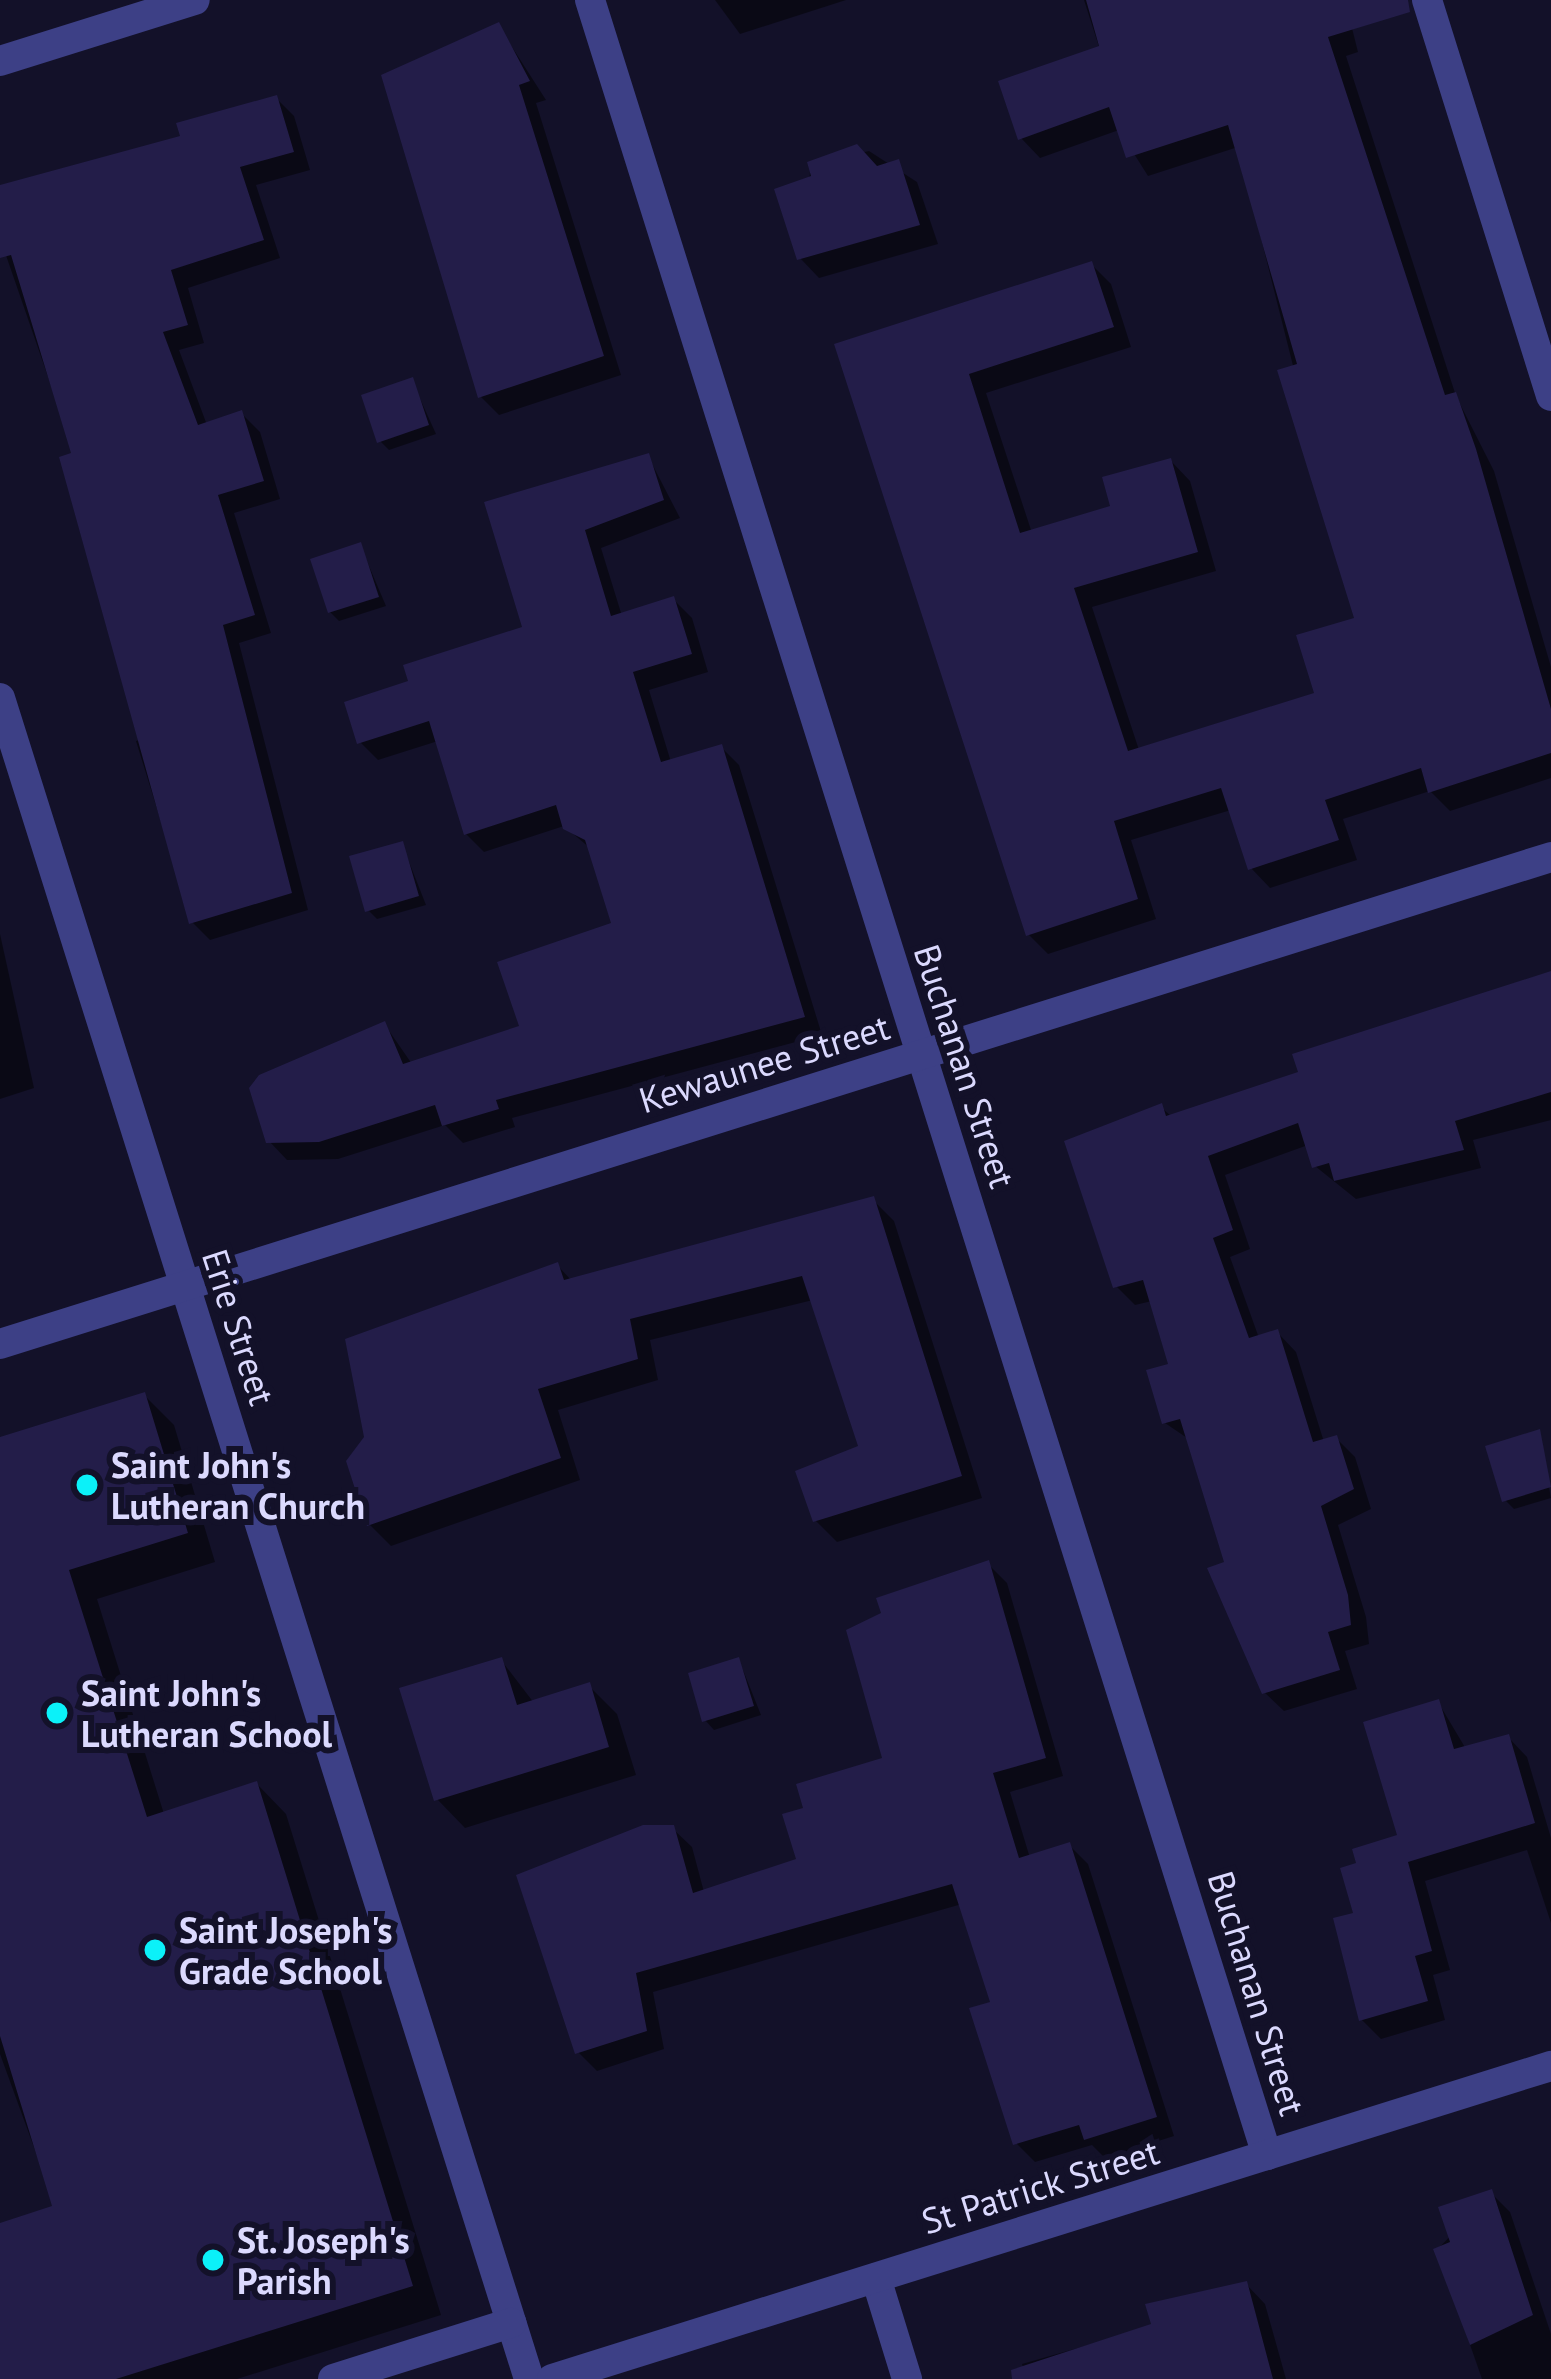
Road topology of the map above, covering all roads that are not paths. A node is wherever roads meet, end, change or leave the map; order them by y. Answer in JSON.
{"nodes":[{"id":1,"x":195,"y":0,"type":"edge"},
{"id":2,"x":590,"y":0,"type":"edge"},
{"id":3,"x":1427,"y":0,"type":"edge"},
{"id":4,"x":0,"y":61,"type":"edge"},
{"id":5,"x":1551,"y":396,"type":"edge"},
{"id":6,"x":0,"y":698,"type":"edge"},
{"id":7,"x":1551,"y":857,"type":"edge"},
{"id":8,"x":921,"y":1055,"type":"junction"},
{"id":9,"x":185,"y":1286,"type":"junction"},
{"id":10,"x":0,"y":1344,"type":"edge"},
{"id":11,"x":1551,"y":2066,"type":"edge"},
{"id":12,"x":1267,"y":2156,"type":"junction"},
{"id":13,"x":876,"y":2278,"type":"junction"},
{"id":14,"x":511,"y":2323,"type":"junction"},
{"id":15,"x":333,"y":2379,"type":"edge"},
{"id":16,"x":529,"y":2379,"type":"edge"},
{"id":17,"x":552,"y":2379,"type":"edge"},
{"id":18,"x":908,"y":2379,"type":"edge"}],
"edges":[{"from":1,"to":4,"type":"street"},
{"from":2,"to":8,"type":"street","name":"Buchanan Street"},
{"from":3,"to":5,"type":"street"},
{"from":6,"to":9,"type":"street","name":"Erie Street"},
{"from":7,"to":8,"type":"street","name":"Kewaunee Street"},
{"from":8,"to":9,"type":"street","name":"Kewaunee Street"},
{"from":8,"to":12,"type":"street","name":"Buchanan Street"},
{"from":9,"to":10,"type":"street","name":"Kewaunee Street"},
{"from":9,"to":14,"type":"street","name":"Erie Street"},
{"from":11,"to":12,"type":"street","name":"St Patrick Street"},
{"from":12,"to":13,"type":"street","name":"St Patrick Street"},
{"from":13,"to":17,"type":"street","name":"St Patrick Street"},
{"from":13,"to":18,"type":"street"},
{"from":14,"to":15,"type":"street"},
{"from":14,"to":16,"type":"street","name":"Erie Street"}]}
